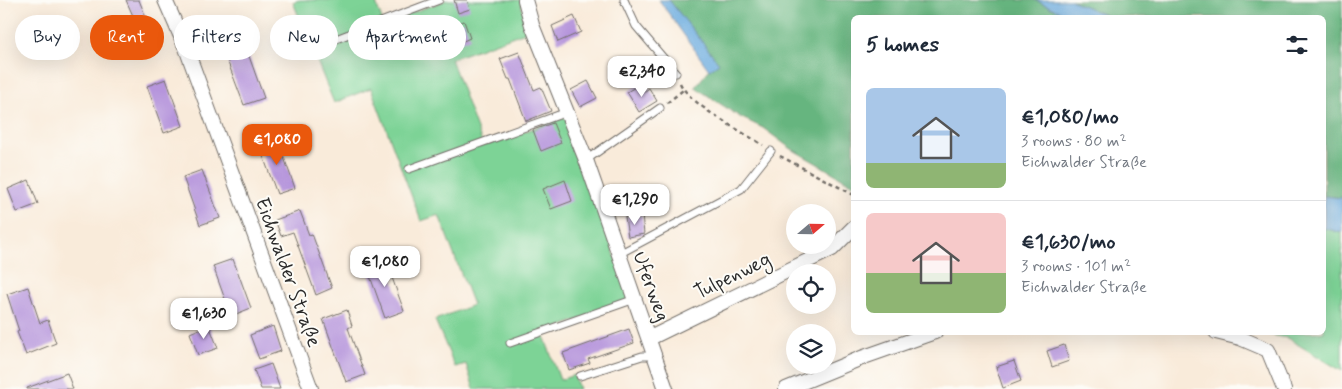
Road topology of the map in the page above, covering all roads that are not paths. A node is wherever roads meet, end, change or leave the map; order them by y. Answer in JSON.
{"nodes":[{"id":1,"x":165,"y":0,"type":"edge"},
{"id":2,"x":439,"y":0,"type":"edge"},
{"id":3,"x":525,"y":0,"type":"edge"},
{"id":4,"x":624,"y":0,"type":"edge"},
{"id":5,"x":338,"y":38,"type":"edge"},
{"id":6,"x":676,"y":73,"type":"road end"},
{"id":7,"x":660,"y":108,"type":"road end"},
{"id":8,"x":567,"y":112,"type":"junction"},
{"id":9,"x":771,"y":151,"type":"dead end"},
{"id":10,"x":586,"y":160,"type":"junction"},
{"id":11,"x":409,"y":168,"type":"dead end"},
{"id":12,"x":851,"y":230,"type":"edge"},
{"id":13,"x":619,"y":254,"type":"junction"},
{"id":14,"x":635,"y":299,"type":"junction"},
{"id":15,"x":926,"y":335,"type":"edge"},
{"id":16,"x":1228,"y":335,"type":"edge"},
{"id":17,"x":650,"y":338,"type":"junction"},
{"id":18,"x":510,"y":343,"type":"dead end"},
{"id":19,"x":656,"y":359,"type":"junction"},
{"id":20,"x":580,"y":376,"type":"dead end"},
{"id":21,"x":311,"y":389,"type":"edge"},
{"id":22,"x":666,"y":389,"type":"edge"},
{"id":23,"x":786,"y":389,"type":"edge"},
{"id":24,"x":1284,"y":389,"type":"edge"}],
"edges":[{"from":1,"to":21,"type":"street","name":"Eichwalder Straße"},
{"from":2,"to":5,"type":"lane"},
{"from":3,"to":8,"type":"street","name":"Uferweg"},
{"from":4,"to":6,"type":"lane"},
{"from":7,"to":10,"type":"lane"},
{"from":8,"to":10,"type":"street","name":"Uferweg"},
{"from":8,"to":11,"type":"lane"},
{"from":9,"to":13,"type":"lane"},
{"from":10,"to":13,"type":"street","name":"Uferweg"},
{"from":12,"to":17,"type":"street","name":"Tulpenweg"},
{"from":13,"to":14,"type":"street","name":"Uferweg"},
{"from":14,"to":17,"type":"street","name":"Uferweg"},
{"from":14,"to":18,"type":"lane"},
{"from":15,"to":23,"type":"street"},
{"from":16,"to":24,"type":"street"},
{"from":17,"to":19,"type":"street","name":"Uferweg"},
{"from":19,"to":20,"type":"lane"},
{"from":19,"to":22,"type":"street","name":"Uferweg"}]}
